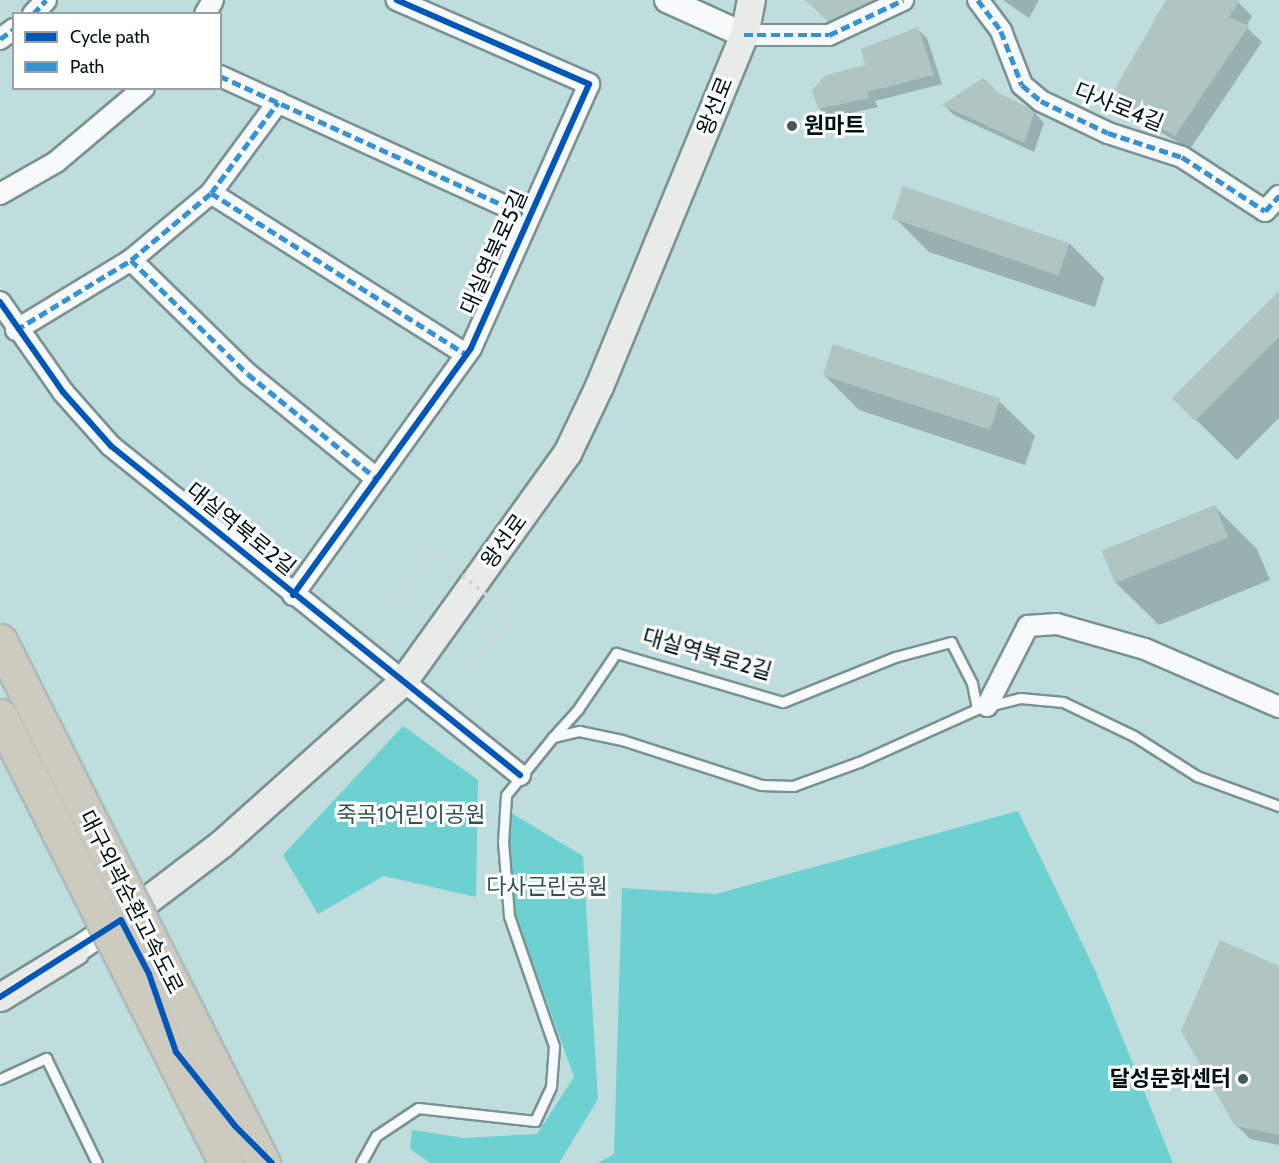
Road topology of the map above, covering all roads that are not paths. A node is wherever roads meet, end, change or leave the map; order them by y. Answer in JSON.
{"nodes":[{"id":1,"x":46,"y":0,"type":"edge"},
{"id":2,"x":397,"y":0,"type":"edge"},
{"id":3,"x":668,"y":0,"type":"edge"},
{"id":4,"x":751,"y":0,"type":"edge"},
{"id":5,"x":903,"y":0,"type":"edge"},
{"id":6,"x":978,"y":0,"type":"edge"},
{"id":7,"x":35,"y":12,"type":"edge"},
{"id":8,"x":744,"y":35,"type":"junction"},
{"id":9,"x":222,"y":77,"type":"edge"},
{"id":10,"x":142,"y":90,"type":"edge"},
{"id":11,"x":278,"y":102,"type":"junction"},
{"id":12,"x":211,"y":193,"type":"junction"},
{"id":13,"x":0,"y":194,"type":"edge"},
{"id":14,"x":1279,"y":196,"type":"edge"},
{"id":15,"x":529,"y":217,"type":"junction"},
{"id":16,"x":131,"y":260,"type":"junction"},
{"id":17,"x":0,"y":302,"type":"edge"},
{"id":18,"x":16,"y":330,"type":"junction"},
{"id":19,"x":466,"y":354,"type":"junction"},
{"id":20,"x":376,"y":478,"type":"junction"},
{"id":21,"x":293,"y":595,"type":"junction"},
{"id":22,"x":0,"y":641,"type":"edge"},
{"id":23,"x":403,"y":681,"type":"junction"},
{"id":24,"x":1279,"y":707,"type":"edge"},
{"id":25,"x":982,"y":708,"type":"junction"},
{"id":26,"x":0,"y":716,"type":"edge"},
{"id":27,"x":553,"y":737,"type":"junction"},
{"id":28,"x":520,"y":775,"type":"junction"},
{"id":29,"x":1279,"y":806,"type":"edge"},
{"id":30,"x":121,"y":920,"type":"junction"},
{"id":31,"x":75,"y":951,"type":"joint"},
{"id":32,"x":0,"y":997,"type":"edge"},
{"id":33,"x":0,"y":1078,"type":"edge"},
{"id":34,"x":97,"y":1163,"type":"edge"},
{"id":35,"x":226,"y":1163,"type":"edge"},
{"id":36,"x":263,"y":1163,"type":"edge"},
{"id":37,"x":272,"y":1163,"type":"edge"},
{"id":38,"x":361,"y":1163,"type":"edge"}],
"edges":[{"from":1,"to":7,"type":"street"},
{"from":2,"to":15,"type":"street","name":"대실역북로5길"},
{"from":3,"to":8,"type":"street"},
{"from":4,"to":8,"type":"main road","name":"왕선로"},
{"from":5,"to":8,"type":"street"},
{"from":6,"to":14,"type":"street","name":"다사로4길"},
{"from":8,"to":23,"type":"main road","name":"왕선로"},
{"from":9,"to":11,"type":"street","name":"대실역북로5길"},
{"from":10,"to":13,"type":"street"},
{"from":11,"to":12,"type":"street"},
{"from":11,"to":15,"type":"street","name":"대실역북로5길"},
{"from":12,"to":16,"type":"street"},
{"from":12,"to":19,"type":"street","name":"대실역북로5길"},
{"from":15,"to":19,"type":"street","name":"대실역북로5길"},
{"from":16,"to":18,"type":"street"},
{"from":16,"to":20,"type":"street"},
{"from":17,"to":18,"type":"street","name":"대실역북로2길"},
{"from":18,"to":21,"type":"street","name":"대실역북로2길"},
{"from":19,"to":20,"type":"street","name":"대실역북로5길"},
{"from":20,"to":21,"type":"street","name":"대실역북로5길"},
{"from":21,"to":23,"type":"street","name":"대실역북로2길"},
{"from":22,"to":36,"type":"highway","name":"대구외곽순환고속도로","bridge":true},
{"from":23,"to":28,"type":"street","name":"대실역북로2길"},
{"from":23,"to":30,"type":"main road","name":"왕선로"},
{"from":24,"to":25,"type":"street"},
{"from":25,"to":27,"type":"lane"},
{"from":25,"to":27,"type":"lane","name":"대실역북로2길"},
{"from":25,"to":29,"type":"lane"},
{"from":26,"to":35,"type":"highway","name":"대구외곽순환고속도로","bridge":true},
{"from":27,"to":28,"type":"lane","name":"대실역북로2길"},
{"from":28,"to":38,"type":"lane"},
{"from":30,"to":31,"type":"street","name":"왕선로"},
{"from":30,"to":37,"type":"lane"},
{"from":31,"to":32,"type":"main road"},
{"from":33,"to":34,"type":"lane"}]}
